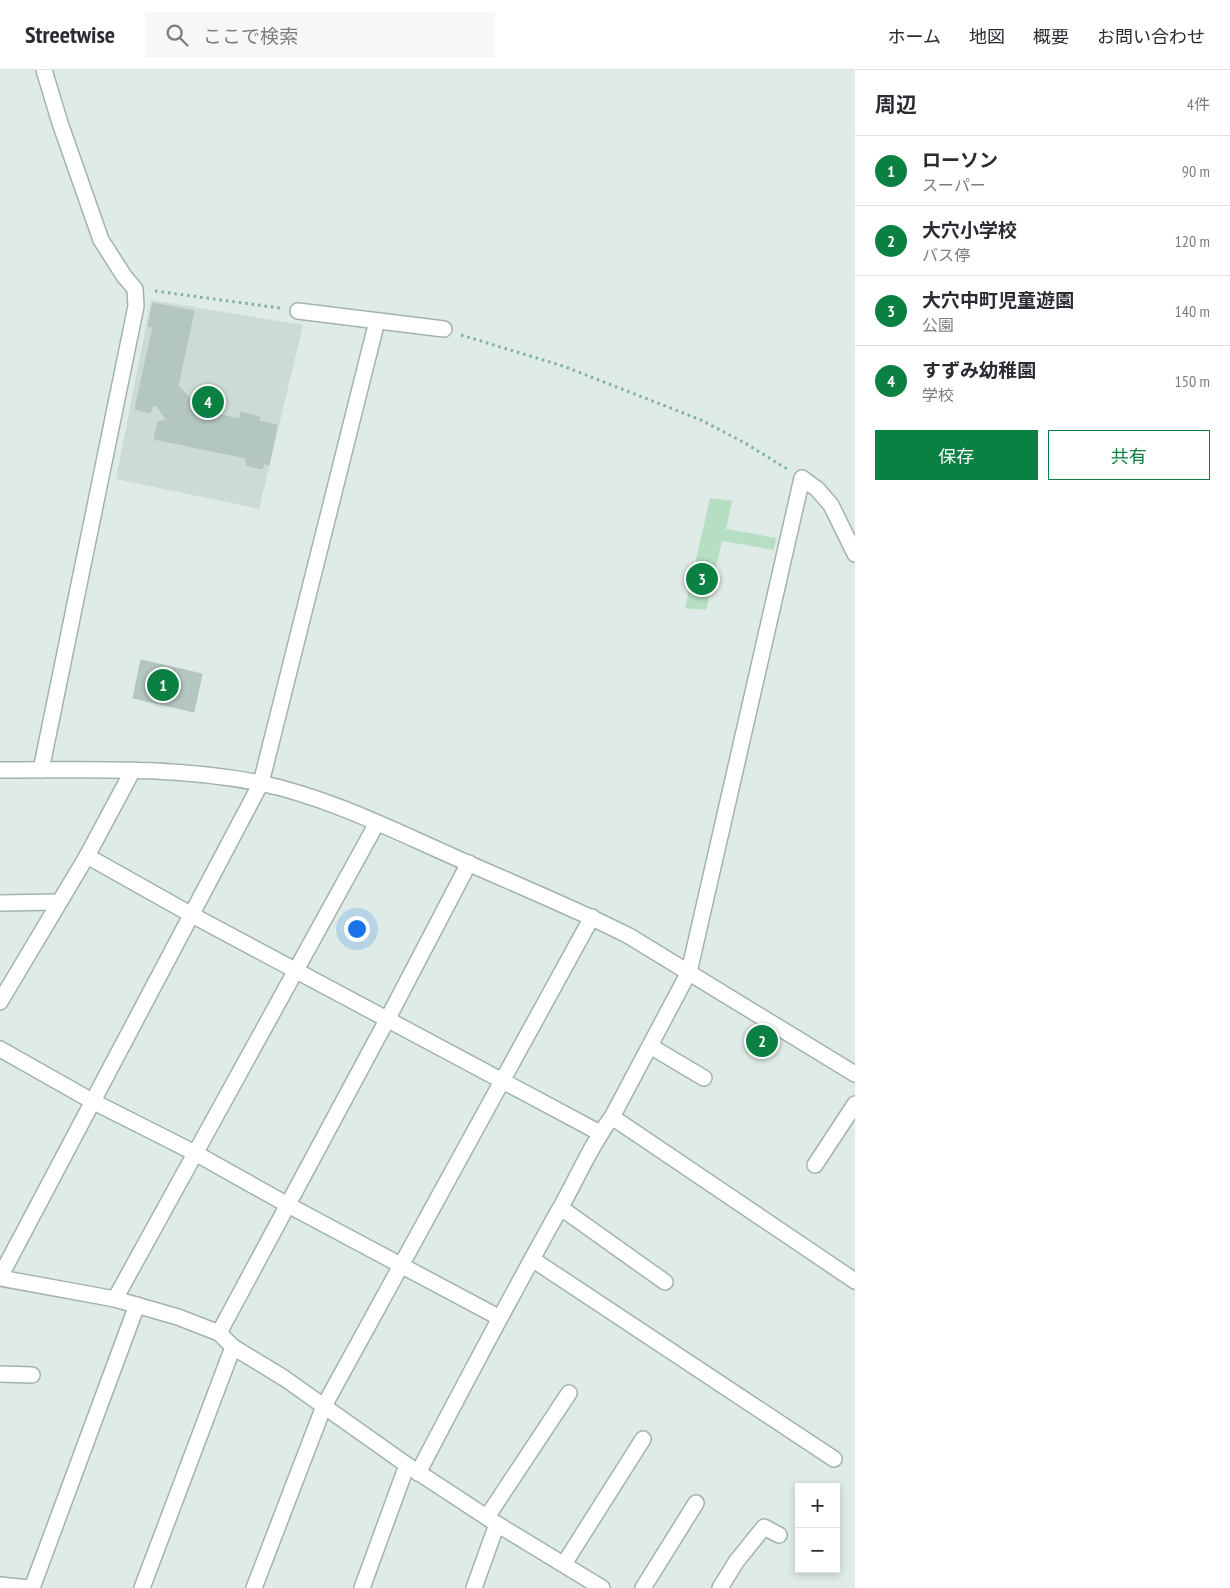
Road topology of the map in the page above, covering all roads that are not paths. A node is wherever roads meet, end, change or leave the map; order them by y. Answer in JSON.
{"nodes":[{"id":1,"x":44,"y":70,"type":"edge"},
{"id":2,"x":298,"y":311,"type":"road end"},
{"id":3,"x":376,"y":321,"type":"junction"},
{"id":4,"x":444,"y":329,"type":"road end"},
{"id":5,"x":855,"y":554,"type":"edge"},
{"id":6,"x":0,"y":770,"type":"edge"},
{"id":7,"x":41,"y":770,"type":"junction"},
{"id":8,"x":133,"y":770,"type":"junction"},
{"id":9,"x":261,"y":783,"type":"junction"},
{"id":10,"x":377,"y":823,"type":"junction"},
{"id":11,"x":87,"y":856,"type":"junction"},
{"id":12,"x":468,"y":863,"type":"junction"},
{"id":13,"x":58,"y":902,"type":"junction"},
{"id":14,"x":0,"y":903,"type":"edge"},
{"id":15,"x":192,"y":915,"type":"junction"},
{"id":16,"x":592,"y":917,"type":"junction"},
{"id":17,"x":295,"y":971,"type":"junction"},
{"id":18,"x":689,"y":972,"type":"junction"},
{"id":19,"x":0,"y":1002,"type":"edge"},
{"id":20,"x":388,"y":1020,"type":"junction"},
{"id":21,"x":650,"y":1046,"type":"junction"},
{"id":22,"x":0,"y":1049,"type":"edge"},
{"id":23,"x":855,"y":1074,"type":"edge"},
{"id":24,"x":704,"y":1078,"type":"dead end"},
{"id":25,"x":503,"y":1081,"type":"junction"},
{"id":26,"x":92,"y":1101,"type":"junction"},
{"id":27,"x":855,"y":1104,"type":"edge"},
{"id":28,"x":612,"y":1117,"type":"junction"},
{"id":29,"x":600,"y":1133,"type":"junction"},
{"id":30,"x":195,"y":1153,"type":"junction"},
{"id":31,"x":815,"y":1165,"type":"dead end"},
{"id":32,"x":288,"y":1205,"type":"junction"},
{"id":33,"x":560,"y":1208,"type":"junction"},
{"id":34,"x":532,"y":1259,"type":"junction"},
{"id":35,"x":401,"y":1265,"type":"junction"},
{"id":36,"x":0,"y":1278,"type":"edge"},
{"id":37,"x":855,"y":1281,"type":"edge"},
{"id":38,"x":665,"y":1282,"type":"dead end"},
{"id":39,"x":115,"y":1299,"type":"junction"},
{"id":40,"x":137,"y":1305,"type":"junction"},
{"id":41,"x":500,"y":1318,"type":"junction"},
{"id":42,"x":219,"y":1333,"type":"junction"},
{"id":43,"x":233,"y":1347,"type":"junction"},
{"id":44,"x":0,"y":1374,"type":"edge"},
{"id":45,"x":32,"y":1375,"type":"dead end"},
{"id":46,"x":569,"y":1393,"type":"dead end"},
{"id":47,"x":324,"y":1406,"type":"junction"},
{"id":48,"x":643,"y":1439,"type":"dead end"},
{"id":49,"x":834,"y":1460,"type":"dead end"},
{"id":50,"x":413,"y":1469,"type":"junction"},
{"id":51,"x":696,"y":1504,"type":"dead end"},
{"id":52,"x":492,"y":1521,"type":"junction"},
{"id":53,"x":779,"y":1535,"type":"dead end"},
{"id":54,"x":564,"y":1564,"type":"junction"},
{"id":55,"x":0,"y":1585,"type":"edge"},
{"id":56,"x":598,"y":1587,"type":"edge"},
{"id":57,"x":30,"y":1588,"type":"edge"},
{"id":58,"x":142,"y":1588,"type":"edge"},
{"id":59,"x":254,"y":1588,"type":"edge"},
{"id":60,"x":362,"y":1588,"type":"edge"},
{"id":61,"x":474,"y":1588,"type":"edge"},
{"id":62,"x":643,"y":1588,"type":"edge"},
{"id":63,"x":720,"y":1588,"type":"edge"}],
"edges":[{"from":1,"to":7,"type":"street"},
{"from":2,"to":3,"type":"street"},
{"from":3,"to":4,"type":"street"},
{"from":3,"to":9,"type":"street"},
{"from":5,"to":18,"type":"street"},
{"from":6,"to":7,"type":"street"},
{"from":7,"to":8,"type":"street"},
{"from":8,"to":9,"type":"street"},
{"from":8,"to":11,"type":"street"},
{"from":9,"to":10,"type":"street"},
{"from":9,"to":15,"type":"street"},
{"from":10,"to":12,"type":"street"},
{"from":10,"to":17,"type":"street"},
{"from":11,"to":13,"type":"street"},
{"from":11,"to":15,"type":"street"},
{"from":12,"to":16,"type":"street"},
{"from":12,"to":20,"type":"street"},
{"from":13,"to":14,"type":"street"},
{"from":13,"to":19,"type":"street"},
{"from":15,"to":17,"type":"street"},
{"from":15,"to":26,"type":"street"},
{"from":16,"to":18,"type":"street"},
{"from":16,"to":25,"type":"street"},
{"from":17,"to":20,"type":"street"},
{"from":17,"to":30,"type":"street"},
{"from":18,"to":21,"type":"street"},
{"from":18,"to":23,"type":"street"},
{"from":20,"to":25,"type":"street"},
{"from":20,"to":32,"type":"street"},
{"from":21,"to":24,"type":"street"},
{"from":21,"to":28,"type":"street"},
{"from":22,"to":26,"type":"street"},
{"from":25,"to":29,"type":"street"},
{"from":25,"to":35,"type":"street"},
{"from":26,"to":30,"type":"street"},
{"from":26,"to":36,"type":"street"},
{"from":27,"to":31,"type":"street"},
{"from":28,"to":29,"type":"street"},
{"from":28,"to":37,"type":"street"},
{"from":29,"to":33,"type":"street"},
{"from":30,"to":32,"type":"street"},
{"from":30,"to":39,"type":"street"},
{"from":32,"to":35,"type":"street"},
{"from":32,"to":42,"type":"street"},
{"from":33,"to":34,"type":"street"},
{"from":33,"to":38,"type":"street"},
{"from":34,"to":41,"type":"street"},
{"from":34,"to":49,"type":"street"},
{"from":35,"to":41,"type":"street"},
{"from":35,"to":47,"type":"street"},
{"from":36,"to":39,"type":"street"},
{"from":39,"to":40,"type":"street"},
{"from":40,"to":42,"type":"street"},
{"from":40,"to":57,"type":"street"},
{"from":41,"to":50,"type":"street"},
{"from":42,"to":43,"type":"street"},
{"from":43,"to":47,"type":"street"},
{"from":43,"to":58,"type":"street"},
{"from":44,"to":45,"type":"street"},
{"from":46,"to":52,"type":"street"},
{"from":47,"to":50,"type":"street"},
{"from":47,"to":59,"type":"street"},
{"from":48,"to":54,"type":"street"},
{"from":50,"to":52,"type":"street"},
{"from":50,"to":60,"type":"street"},
{"from":51,"to":62,"type":"street"},
{"from":52,"to":54,"type":"street"},
{"from":52,"to":61,"type":"street"},
{"from":53,"to":63,"type":"street"},
{"from":54,"to":56,"type":"street"},
{"from":55,"to":57,"type":"street"}]}
